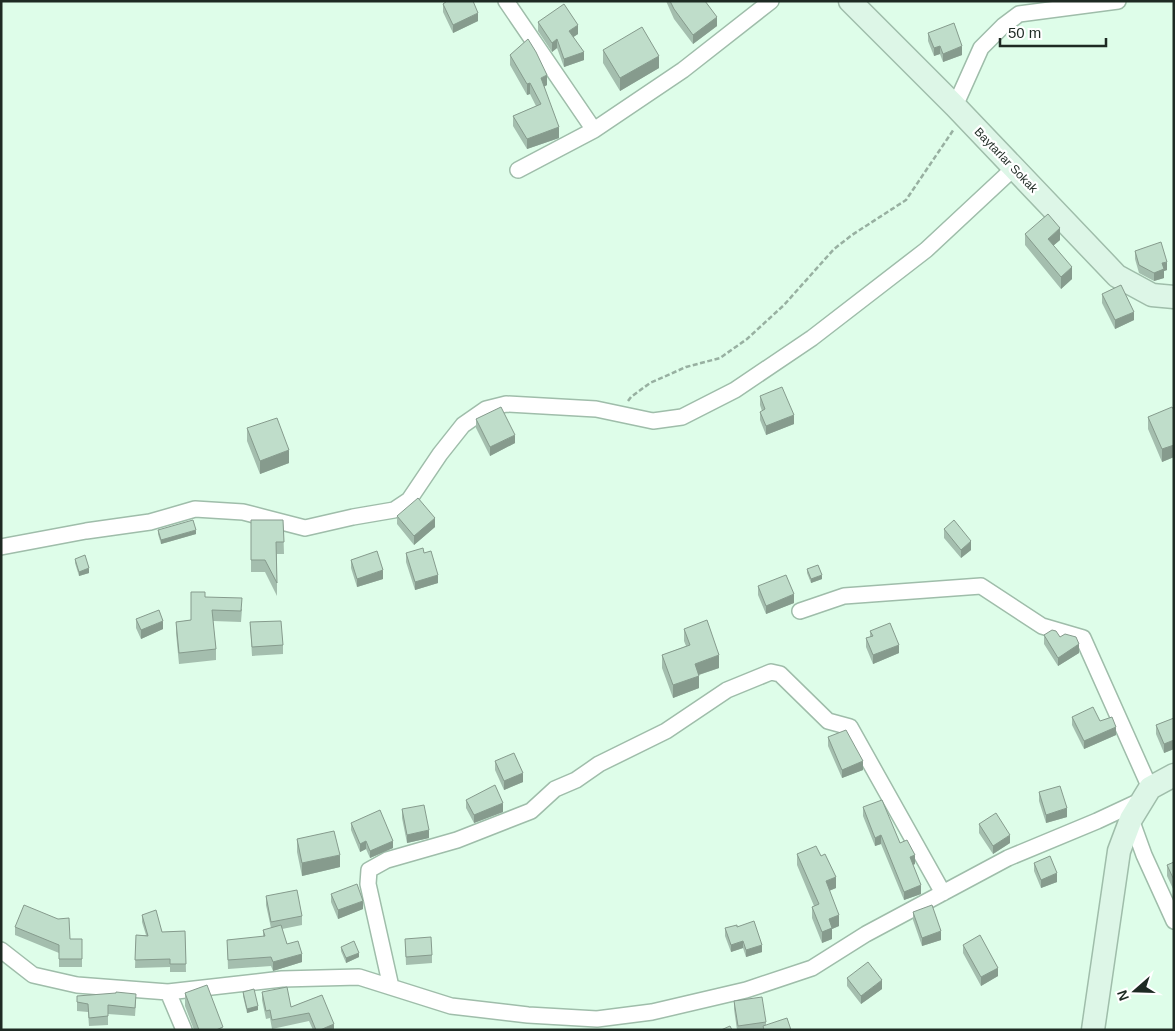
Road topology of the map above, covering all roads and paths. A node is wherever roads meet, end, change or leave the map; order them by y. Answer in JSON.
{"nodes":[{"id":1,"x":506,"y":1,"type":"edge"},
{"id":2,"x":772,"y":1,"type":"edge"},
{"id":3,"x":850,"y":1,"type":"edge"},
{"id":4,"x":1118,"y":1,"type":"edge"},
{"id":5,"x":959,"y":111,"type":"junction"},
{"id":6,"x":594,"y":130,"type":"junction"},
{"id":7,"x":1014,"y":168,"type":"junction"},
{"id":8,"x":518,"y":170,"type":"dead end"},
{"id":9,"x":1174,"y":297,"type":"edge"},
{"id":10,"x":620,"y":414,"type":"junction"},
{"id":11,"x":1,"y":547,"type":"edge"},
{"id":12,"x":800,"y":611,"type":"dead end"},
{"id":13,"x":1174,"y":775,"type":"edge"},
{"id":14,"x":1147,"y":794,"type":"junction"},
{"id":15,"x":1131,"y":819,"type":"junction"},
{"id":16,"x":943,"y":892,"type":"junction"},
{"id":17,"x":1174,"y":921,"type":"edge"},
{"id":18,"x":1,"y":950,"type":"edge"},
{"id":19,"x":391,"y":987,"type":"junction"},
{"id":20,"x":168,"y":992,"type":"junction"},
{"id":21,"x":184,"y":1030,"type":"edge"},
{"id":22,"x":1094,"y":1030,"type":"edge"}],
"edges":[{"from":1,"to":6,"type":"street"},
{"from":2,"to":6,"type":"street"},
{"from":3,"to":5,"type":"street","name":"Baytarlar Sokak"},
{"from":4,"to":5,"type":"street"},
{"from":5,"to":7,"type":"street","name":"Baytarlar Sokak"},
{"from":5,"to":10,"type":"path"},
{"from":6,"to":8,"type":"street"},
{"from":7,"to":9,"type":"street","name":"Baytarlar Sokak"},
{"from":7,"to":10,"type":"street"},
{"from":10,"to":11,"type":"street"},
{"from":12,"to":14,"type":"street"},
{"from":13,"to":14,"type":"street"},
{"from":14,"to":15,"type":"street"},
{"from":14,"to":16,"type":"street"},
{"from":15,"to":17,"type":"street"},
{"from":15,"to":22,"type":"street"},
{"from":16,"to":19,"type":"street"},
{"from":16,"to":19,"type":"street"},
{"from":18,"to":20,"type":"street"},
{"from":19,"to":20,"type":"street"},
{"from":20,"to":21,"type":"street"}]}
